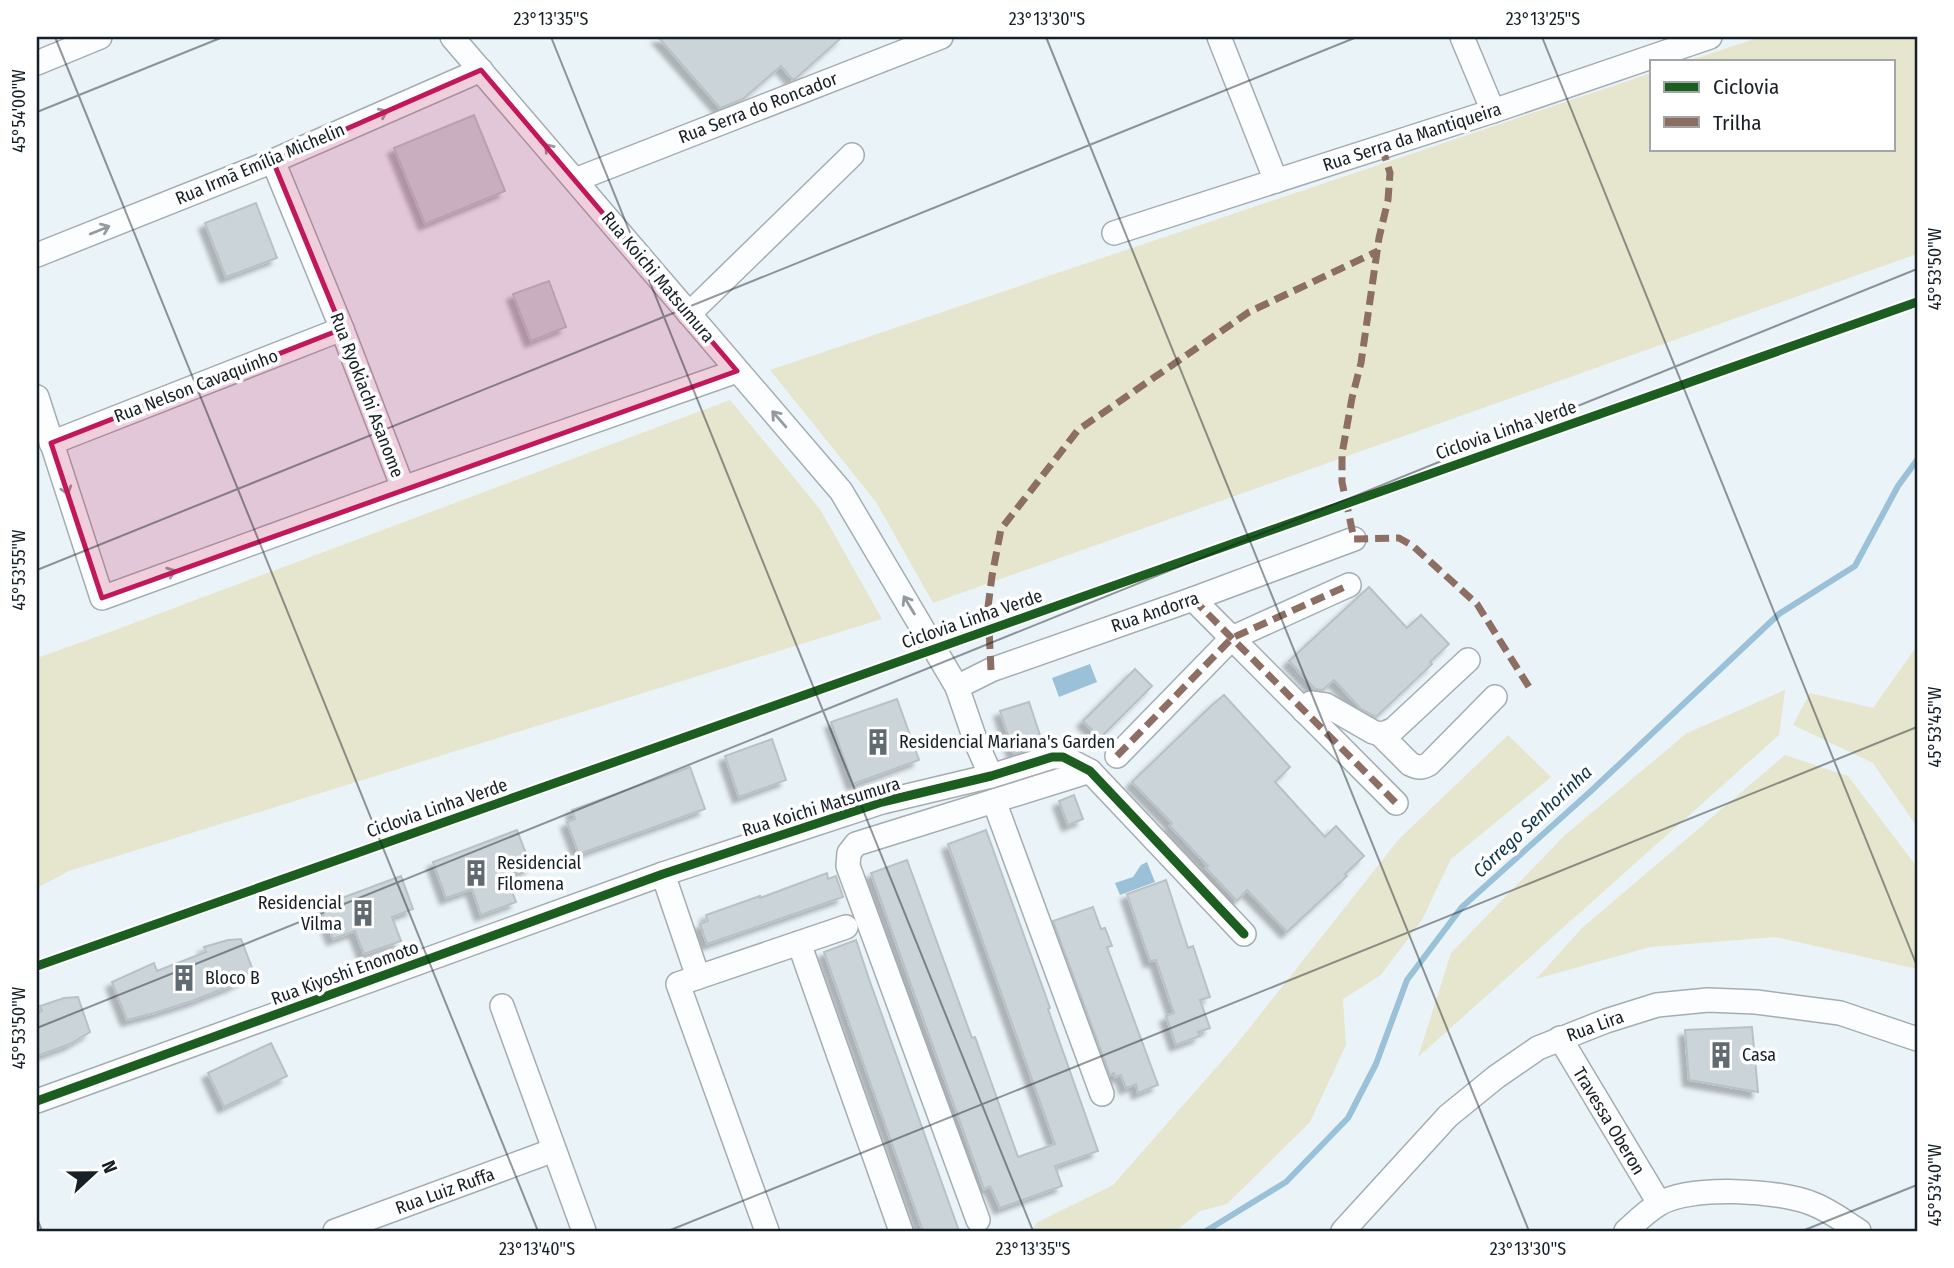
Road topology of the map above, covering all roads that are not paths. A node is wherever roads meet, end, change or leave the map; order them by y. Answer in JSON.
{"nodes":[{"id":1,"x":100,"y":37,"type":"edge"},
{"id":2,"x":452,"y":37,"type":"edge"},
{"id":3,"x":941,"y":37,"type":"edge"},
{"id":4,"x":1219,"y":37,"type":"edge"},
{"id":5,"x":1462,"y":37,"type":"edge"},
{"id":6,"x":1710,"y":37,"type":"edge"},
{"id":7,"x":1687,"y":41,"type":"edge"},
{"id":8,"x":37,"y":63,"type":"edge"},
{"id":9,"x":481,"y":70,"type":"junction"},
{"id":10,"x":1493,"y":111,"type":"junction"},
{"id":11,"x":852,"y":155,"type":"dead end"},
{"id":12,"x":273,"y":160,"type":"junction"},
{"id":13,"x":575,"y":180,"type":"junction"},
{"id":14,"x":1276,"y":181,"type":"junction"},
{"id":15,"x":1114,"y":233,"type":"dead end"},
{"id":16,"x":37,"y":255,"type":"edge"},
{"id":17,"x":690,"y":314,"type":"junction"},
{"id":18,"x":342,"y":329,"type":"junction"},
{"id":19,"x":737,"y":371,"type":"junction"},
{"id":20,"x":37,"y":397,"type":"edge"},
{"id":21,"x":51,"y":443,"type":"junction"},
{"id":22,"x":403,"y":488,"type":"junction"},
{"id":23,"x":1354,"y":539,"type":"dead end"},
{"id":24,"x":1349,"y":585,"type":"dead end"},
{"id":25,"x":1193,"y":598,"type":"junction"},
{"id":26,"x":1232,"y":638,"type":"junction"},
{"id":27,"x":1468,"y":660,"type":"dead end"},
{"id":28,"x":957,"y":687,"type":"junction"},
{"id":29,"x":1495,"y":697,"type":"dead end"},
{"id":30,"x":1304,"y":711,"type":"junction"},
{"id":31,"x":1380,"y":734,"type":"junction"},
{"id":32,"x":1117,"y":756,"type":"dead end"},
{"id":33,"x":1090,"y":771,"type":"junction"},
{"id":34,"x":991,"y":776,"type":"junction"},
{"id":35,"x":994,"y":801,"type":"junction"},
{"id":36,"x":1396,"y":803,"type":"dead end"},
{"id":37,"x":663,"y":874,"type":"junction"},
{"id":38,"x":846,"y":927,"type":"dead end"},
{"id":39,"x":1244,"y":934,"type":"dead end"},
{"id":40,"x":799,"y":943,"type":"junction"},
{"id":41,"x":698,"y":977,"type":"junction"},
{"id":42,"x":502,"y":1006,"type":"dead end"},
{"id":43,"x":1560,"y":1038,"type":"junction"},
{"id":44,"x":1917,"y":1039,"type":"edge"},
{"id":45,"x":1102,"y":1094,"type":"dead end"},
{"id":46,"x":37,"y":1101,"type":"edge"},
{"id":47,"x":554,"y":1150,"type":"junction"},
{"id":48,"x":1659,"y":1203,"type":"junction"},
{"id":49,"x":978,"y":1220,"type":"dead end"},
{"id":50,"x":344,"y":1230,"type":"edge"},
{"id":51,"x":584,"y":1231,"type":"edge"},
{"id":52,"x":767,"y":1231,"type":"edge"},
{"id":53,"x":901,"y":1231,"type":"edge"},
{"id":54,"x":1343,"y":1231,"type":"edge"},
{"id":55,"x":1626,"y":1231,"type":"edge"},
{"id":56,"x":1860,"y":1231,"type":"edge"}],
"edges":[{"from":1,"to":8,"type":"street"},
{"from":2,"to":9,"type":"street","name":"Rua Koichi Matsumura"},
{"from":3,"to":13,"type":"street","name":"Rua Serra do Roncador"},
{"from":4,"to":14,"type":"street"},
{"from":5,"to":10,"type":"street"},
{"from":6,"to":7,"type":"street","name":"Rua Serra da Mantiqueira"},
{"from":7,"to":10,"type":"street","name":"Rua Serra da Mantiqueira"},
{"from":12,"to":9,"type":"street","name":"Rua Irmã Emília Michelin","one_way":true},
{"from":13,"to":9,"type":"street","name":"Rua Koichi Matsumura","one_way":true},
{"from":10,"to":14,"type":"street","name":"Rua Serra da Mantiqueira"},
{"from":11,"to":17,"type":"street"},
{"from":16,"to":12,"type":"street","name":"Rua Irmã Emília Michelin","one_way":true},
{"from":12,"to":18,"type":"street","name":"Rua Ryokiachi Asanome"},
{"from":13,"to":17,"type":"street","name":"Rua Koichi Matsumura"},
{"from":14,"to":15,"type":"street","name":"Rua Serra da Mantiqueira"},
{"from":17,"to":19,"type":"street","name":"Rua Koichi Matsumura"},
{"from":18,"to":21,"type":"street","name":"Rua Nelson Cavaquinho"},
{"from":18,"to":22,"type":"street","name":"Rua Ryokiachi Asanome"},
{"from":19,"to":22,"type":"street"},
{"from":28,"to":19,"type":"street","name":"Rua Koichi Matsumura","one_way":true},
{"from":20,"to":21,"type":"street"},
{"from":21,"to":22,"type":"street","name":"Rua Ryokiachi Asanome","one_way":true},
{"from":23,"to":25,"type":"street","name":"Rua Andorra"},
{"from":24,"to":26,"type":"street"},
{"from":25,"to":26,"type":"street"},
{"from":25,"to":28,"type":"street","name":"Rua Andorra"},
{"from":26,"to":30,"type":"street"},
{"from":26,"to":32,"type":"street"},
{"from":27,"to":31,"type":"street"},
{"from":28,"to":34,"type":"street","name":"Rua Koichi Matsumura"},
{"from":29,"to":31,"type":"street"},
{"from":30,"to":31,"type":"street"},
{"from":30,"to":36,"type":"street"},
{"from":33,"to":34,"type":"street"},
{"from":33,"to":35,"type":"street"},
{"from":33,"to":39,"type":"street"},
{"from":34,"to":37,"type":"street","name":"Rua Koichi Matsumura"},
{"from":35,"to":45,"type":"street"},
{"from":35,"to":49,"type":"street"},
{"from":37,"to":41,"type":"street"},
{"from":37,"to":46,"type":"street","name":"Rua Kiyoshi Enomoto"},
{"from":38,"to":40,"type":"street"},
{"from":40,"to":41,"type":"street"},
{"from":40,"to":53,"type":"street"},
{"from":41,"to":52,"type":"street"},
{"from":42,"to":47,"type":"street"},
{"from":43,"to":44,"type":"street","name":"Rua Lira"},
{"from":43,"to":48,"type":"street","name":"Travessa Oberon"},
{"from":43,"to":54,"type":"street","name":"Rua Lira"},
{"from":47,"to":50,"type":"street","name":"Rua Luiz Ruffa"},
{"from":47,"to":51,"type":"street"},
{"from":48,"to":55,"type":"street"},
{"from":48,"to":56,"type":"street"}]}
